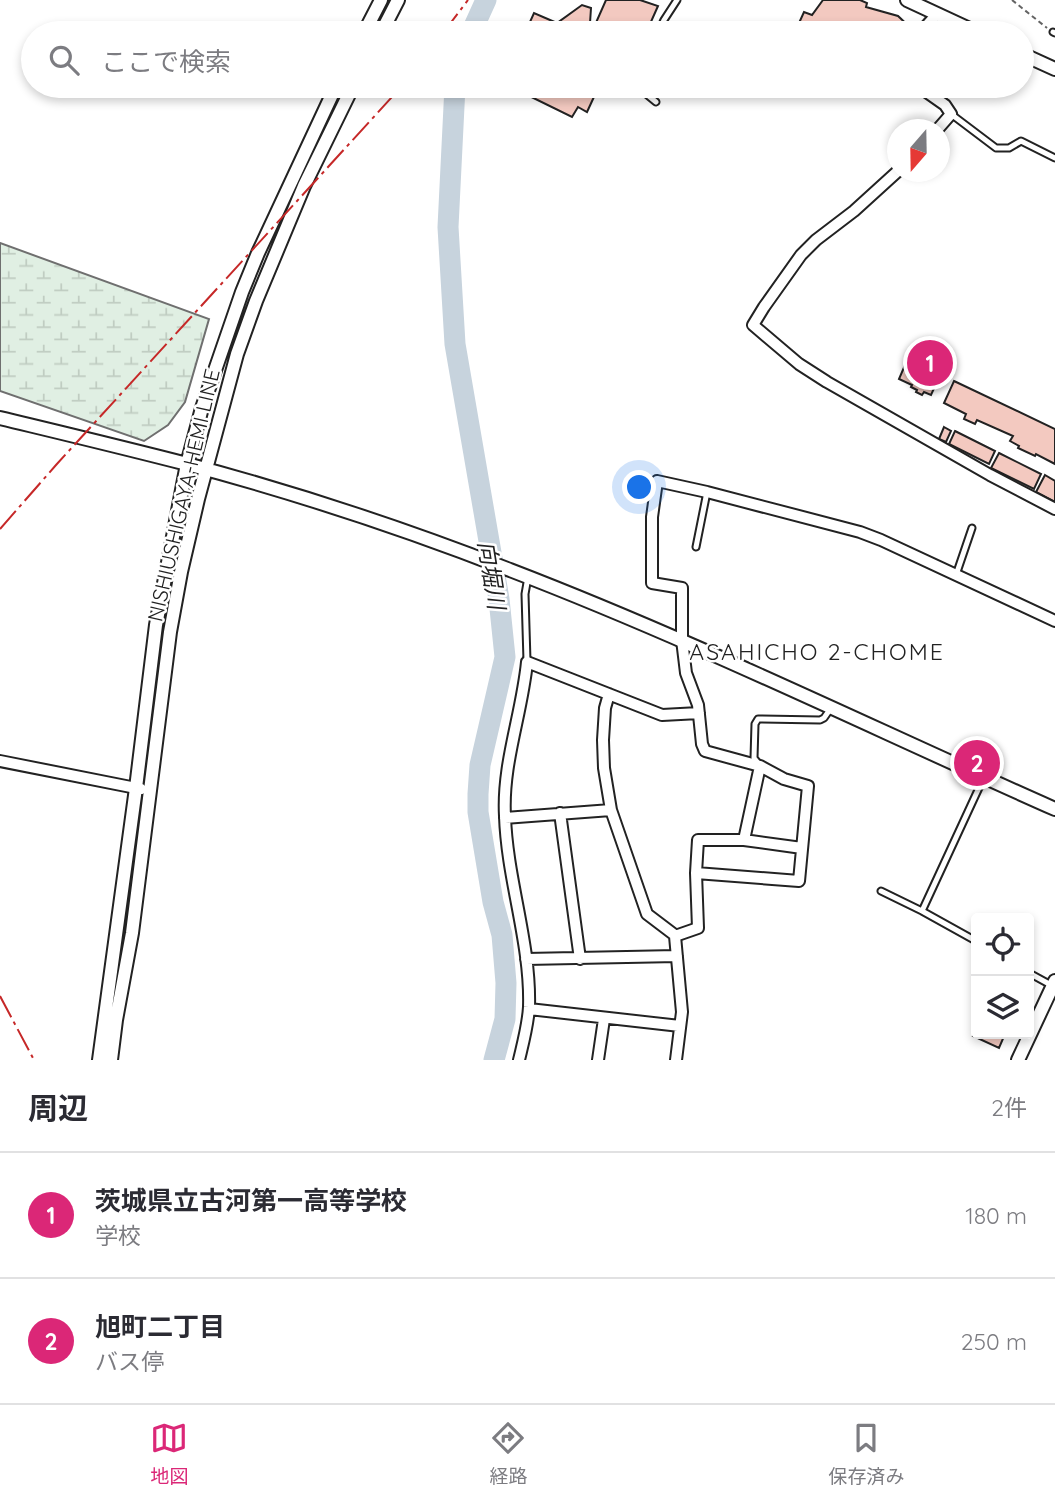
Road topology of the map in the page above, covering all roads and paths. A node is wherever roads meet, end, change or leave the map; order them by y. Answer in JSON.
{"nodes":[{"id":1,"x":381,"y":0,"type":"edge"},
{"id":2,"x":398,"y":0,"type":"edge"},
{"id":3,"x":677,"y":0,"type":"edge"},
{"id":4,"x":906,"y":0,"type":"edge"},
{"id":5,"x":1012,"y":0,"type":"edge"},
{"id":6,"x":937,"y":14,"type":"junction"},
{"id":7,"x":370,"y":21,"type":"edge"},
{"id":8,"x":387,"y":21,"type":"edge"},
{"id":9,"x":664,"y":21,"type":"edge"},
{"id":10,"x":931,"y":21,"type":"edge"},
{"id":11,"x":952,"y":21,"type":"edge"},
{"id":12,"x":1054,"y":33,"type":"edge"},
{"id":13,"x":1034,"y":59,"type":"edge"},
{"id":14,"x":1055,"y":69,"type":"edge"},
{"id":15,"x":331,"y":98,"type":"edge"},
{"id":16,"x":347,"y":98,"type":"edge"},
{"id":17,"x":651,"y":98,"type":"edge"},
{"id":18,"x":935,"y":98,"type":"edge"},
{"id":19,"x":656,"y":102,"type":"dead end"},
{"id":20,"x":951,"y":114,"type":"junction"},
{"id":21,"x":947,"y":119,"type":"edge"},
{"id":22,"x":1055,"y":158,"type":"edge"},
{"id":23,"x":887,"y":181,"type":"edge"},
{"id":24,"x":0,"y":418,"type":"edge"},
{"id":25,"x":187,"y":464,"type":"junction"},
{"id":26,"x":205,"y":469,"type":"junction"},
{"id":27,"x":707,"y":492,"type":"junction"},
{"id":28,"x":1055,"y":509,"type":"edge"},
{"id":29,"x":972,"y":528,"type":"dead end"},
{"id":30,"x":696,"y":547,"type":"dead end"},
{"id":31,"x":956,"y":575,"type":"junction"},
{"id":32,"x":528,"y":577,"type":"junction"},
{"id":33,"x":1055,"y":621,"type":"edge"},
{"id":34,"x":682,"y":640,"type":"junction"},
{"id":35,"x":527,"y":662,"type":"junction"},
{"id":36,"x":609,"y":694,"type":"junction"},
{"id":37,"x":831,"y":708,"type":"junction"},
{"id":38,"x":699,"y":713,"type":"junction"},
{"id":39,"x":0,"y":761,"type":"edge"},
{"id":40,"x":760,"y":766,"type":"junction"},
{"id":41,"x":984,"y":777,"type":"junction"},
{"id":42,"x":143,"y":789,"type":"junction"},
{"id":43,"x":1055,"y":809,"type":"edge"},
{"id":44,"x":611,"y":810,"type":"junction"},
{"id":45,"x":560,"y":813,"type":"junction"},
{"id":46,"x":505,"y":818,"type":"junction"},
{"id":47,"x":744,"y":840,"type":"junction"},
{"id":48,"x":802,"y":848,"type":"junction"},
{"id":49,"x":696,"y":873,"type":"junction"},
{"id":50,"x":881,"y":891,"type":"dead end"},
{"id":51,"x":922,"y":911,"type":"junction"},
{"id":52,"x":676,"y":936,"type":"junction"},
{"id":53,"x":971,"y":938,"type":"edge"},
{"id":54,"x":677,"y":957,"type":"junction"},
{"id":55,"x":526,"y":959,"type":"junction"},
{"id":56,"x":580,"y":959,"type":"junction"},
{"id":57,"x":1032,"y":976,"type":"edge"},
{"id":58,"x":1052,"y":992,"type":"edge"},
{"id":59,"x":529,"y":1009,"type":"junction"},
{"id":60,"x":604,"y":1019,"type":"junction"},
{"id":61,"x":680,"y":1026,"type":"junction"},
{"id":62,"x":99,"y":1060,"type":"edge"},
{"id":63,"x":111,"y":1060,"type":"edge"},
{"id":64,"x":519,"y":1060,"type":"edge"},
{"id":65,"x":598,"y":1060,"type":"edge"},
{"id":66,"x":676,"y":1060,"type":"edge"},
{"id":67,"x":1018,"y":1060,"type":"edge"}],
"edges":[{"from":1,"to":7,"type":"street"},
{"from":2,"to":8,"type":"street"},
{"from":3,"to":9,"type":"lane"},
{"from":4,"to":6,"type":"street"},
{"from":5,"to":12,"type":"path"},
{"from":6,"to":10,"type":"street"},
{"from":6,"to":11,"type":"street"},
{"from":13,"to":14,"type":"street"},
{"from":15,"to":25,"type":"street","name":"NISHIUSHIGAYA-HEMI LINE"},
{"from":16,"to":26,"type":"street","name":"NISHIUSHIGAYA-HEMI LINE"},
{"from":17,"to":19,"type":"lane"},
{"from":18,"to":20,"type":"street"},
{"from":20,"to":21,"type":"street"},
{"from":20,"to":22,"type":"lane"},
{"from":23,"to":28,"type":"street"},
{"from":24,"to":25,"type":"street"},
{"from":25,"to":26,"type":"street"},
{"from":25,"to":42,"type":"street","name":"NISHIUSHIGAYA-HEMI LINE"},
{"from":26,"to":32,"type":"street"},
{"from":26,"to":42,"type":"street","name":"NISHIUSHIGAYA-HEMI LINE"},
{"from":27,"to":30,"type":"lane"},
{"from":27,"to":31,"type":"street"},
{"from":27,"to":34,"type":"street"},
{"from":29,"to":31,"type":"lane"},
{"from":31,"to":33,"type":"street"},
{"from":32,"to":34,"type":"street"},
{"from":32,"to":35,"type":"lane"},
{"from":34,"to":37,"type":"street"},
{"from":34,"to":38,"type":"street"},
{"from":35,"to":36,"type":"street"},
{"from":35,"to":46,"type":"street"},
{"from":36,"to":38,"type":"street"},
{"from":36,"to":44,"type":"street"},
{"from":37,"to":40,"type":"lane"},
{"from":37,"to":41,"type":"street"},
{"from":38,"to":40,"type":"street"},
{"from":39,"to":42,"type":"street"},
{"from":40,"to":47,"type":"street"},
{"from":40,"to":48,"type":"street"},
{"from":41,"to":43,"type":"street"},
{"from":41,"to":51,"type":"lane"},
{"from":42,"to":62,"type":"street","name":"NISHIUSHIGAYA-HEMI LINE"},
{"from":42,"to":63,"type":"street","name":"NISHIUSHIGAYA-HEMI LINE"},
{"from":44,"to":45,"type":"street"},
{"from":44,"to":52,"type":"street"},
{"from":45,"to":46,"type":"street"},
{"from":45,"to":56,"type":"street"},
{"from":46,"to":55,"type":"street"},
{"from":47,"to":48,"type":"street"},
{"from":47,"to":49,"type":"street"},
{"from":48,"to":49,"type":"street"},
{"from":49,"to":52,"type":"street"},
{"from":50,"to":51,"type":"lane"},
{"from":51,"to":53,"type":"lane"},
{"from":52,"to":54,"type":"street"},
{"from":54,"to":56,"type":"street"},
{"from":54,"to":61,"type":"street"},
{"from":55,"to":56,"type":"street"},
{"from":55,"to":59,"type":"street"},
{"from":57,"to":58,"type":"lane"},
{"from":58,"to":67,"type":"street"},
{"from":59,"to":60,"type":"street"},
{"from":59,"to":64,"type":"street"},
{"from":60,"to":61,"type":"street"},
{"from":60,"to":65,"type":"street"},
{"from":61,"to":66,"type":"street"}]}
